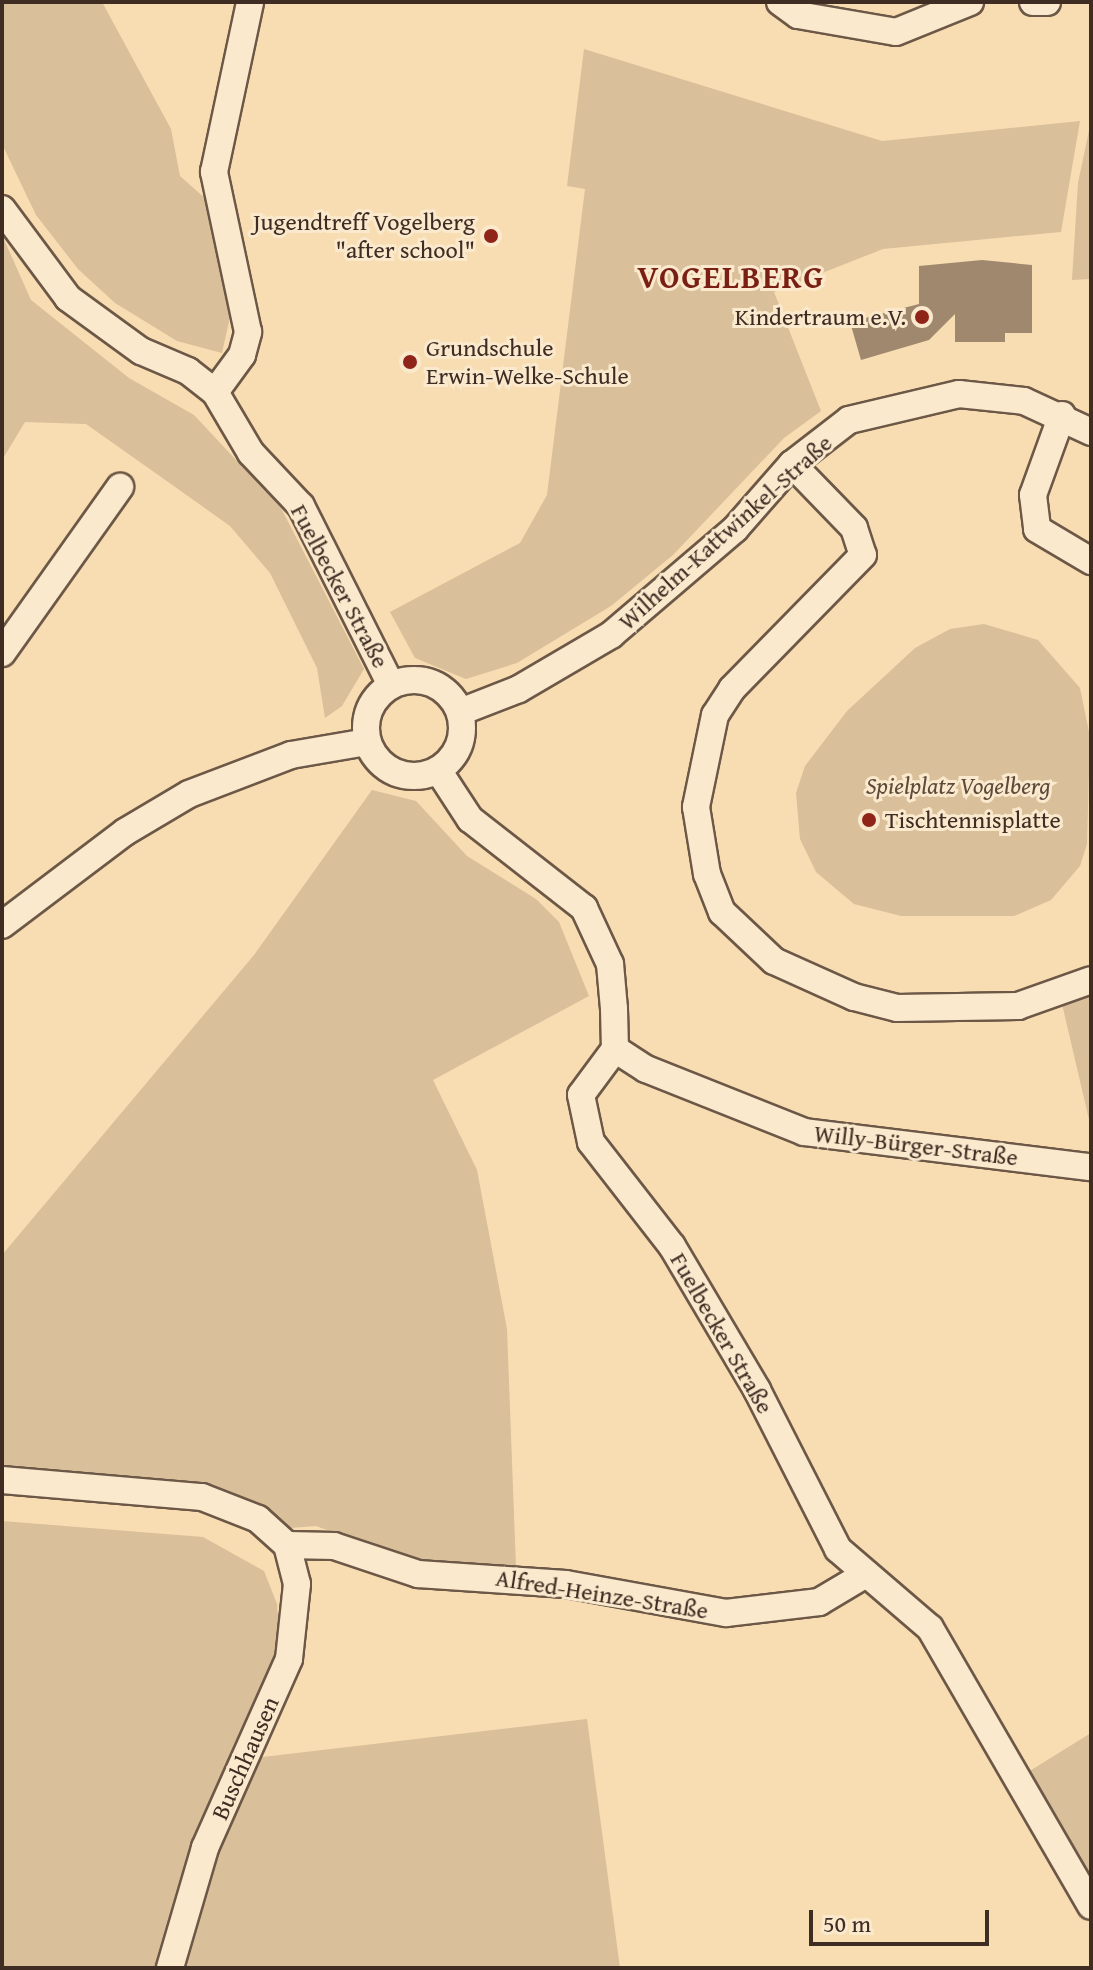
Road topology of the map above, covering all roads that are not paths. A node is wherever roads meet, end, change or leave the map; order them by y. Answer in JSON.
{"nodes":[{"id":1,"x":250,"y":2,"type":"edge"},
{"id":2,"x":780,"y":2,"type":"edge"},
{"id":3,"x":970,"y":2,"type":"edge"},
{"id":4,"x":1033,"y":2,"type":"edge"},
{"id":5,"x":1047,"y":2,"type":"edge"},
{"id":6,"x":2,"y":209,"type":"edge"},
{"id":7,"x":215,"y":392,"type":"junction"},
{"id":8,"x":1062,"y":415,"type":"junction"},
{"id":9,"x":1091,"y":432,"type":"edge"},
{"id":10,"x":792,"y":464,"type":"junction"},
{"id":11,"x":120,"y":487,"type":"dead end"},
{"id":12,"x":1091,"y":561,"type":"edge"},
{"id":13,"x":2,"y":653,"type":"edge"},
{"id":14,"x":391,"y":685,"type":"junction"},
{"id":15,"x":460,"y":712,"type":"junction"},
{"id":16,"x":367,"y":742,"type":"junction"},
{"id":17,"x":438,"y":770,"type":"junction"},
{"id":18,"x":2,"y":925,"type":"edge"},
{"id":19,"x":1091,"y":980,"type":"edge"},
{"id":20,"x":615,"y":1049,"type":"junction"},
{"id":21,"x":1091,"y":1167,"type":"edge"},
{"id":22,"x":2,"y":1480,"type":"edge"},
{"id":23,"x":287,"y":1545,"type":"junction"},
{"id":24,"x":866,"y":1574,"type":"junction"},
{"id":25,"x":1091,"y":1906,"type":"edge"},
{"id":26,"x":170,"y":1968,"type":"edge"}],
"edges":[{"from":1,"to":7,"type":"street"},
{"from":2,"to":3,"type":"street"},
{"from":4,"to":5,"type":"street"},
{"from":6,"to":7,"type":"street"},
{"from":7,"to":14,"type":"street","name":"Fuelbecker Straße"},
{"from":8,"to":9,"type":"street","name":"Wilhelm-Kattwinkel-Straße"},
{"from":8,"to":10,"type":"street","name":"Wilhelm-Kattwinkel-Straße"},
{"from":8,"to":12,"type":"street"},
{"from":10,"to":15,"type":"street","name":"Wilhelm-Kattwinkel-Straße"},
{"from":10,"to":19,"type":"street"},
{"from":11,"to":13,"type":"street"},
{"from":14,"to":15,"type":"street"},
{"from":14,"to":16,"type":"street"},
{"from":15,"to":17,"type":"street"},
{"from":16,"to":17,"type":"street"},
{"from":16,"to":18,"type":"street"},
{"from":17,"to":20,"type":"street"},
{"from":20,"to":21,"type":"street","name":"Willy-Bürger-Straße"},
{"from":20,"to":24,"type":"street","name":"Fuelbecker Straße"},
{"from":22,"to":23,"type":"street"},
{"from":23,"to":24,"type":"street","name":"Alfred-Heinze-Straße"},
{"from":23,"to":26,"type":"street","name":"Buschhausen"},
{"from":24,"to":25,"type":"street","name":"Fuelbecker Straße"}]}
